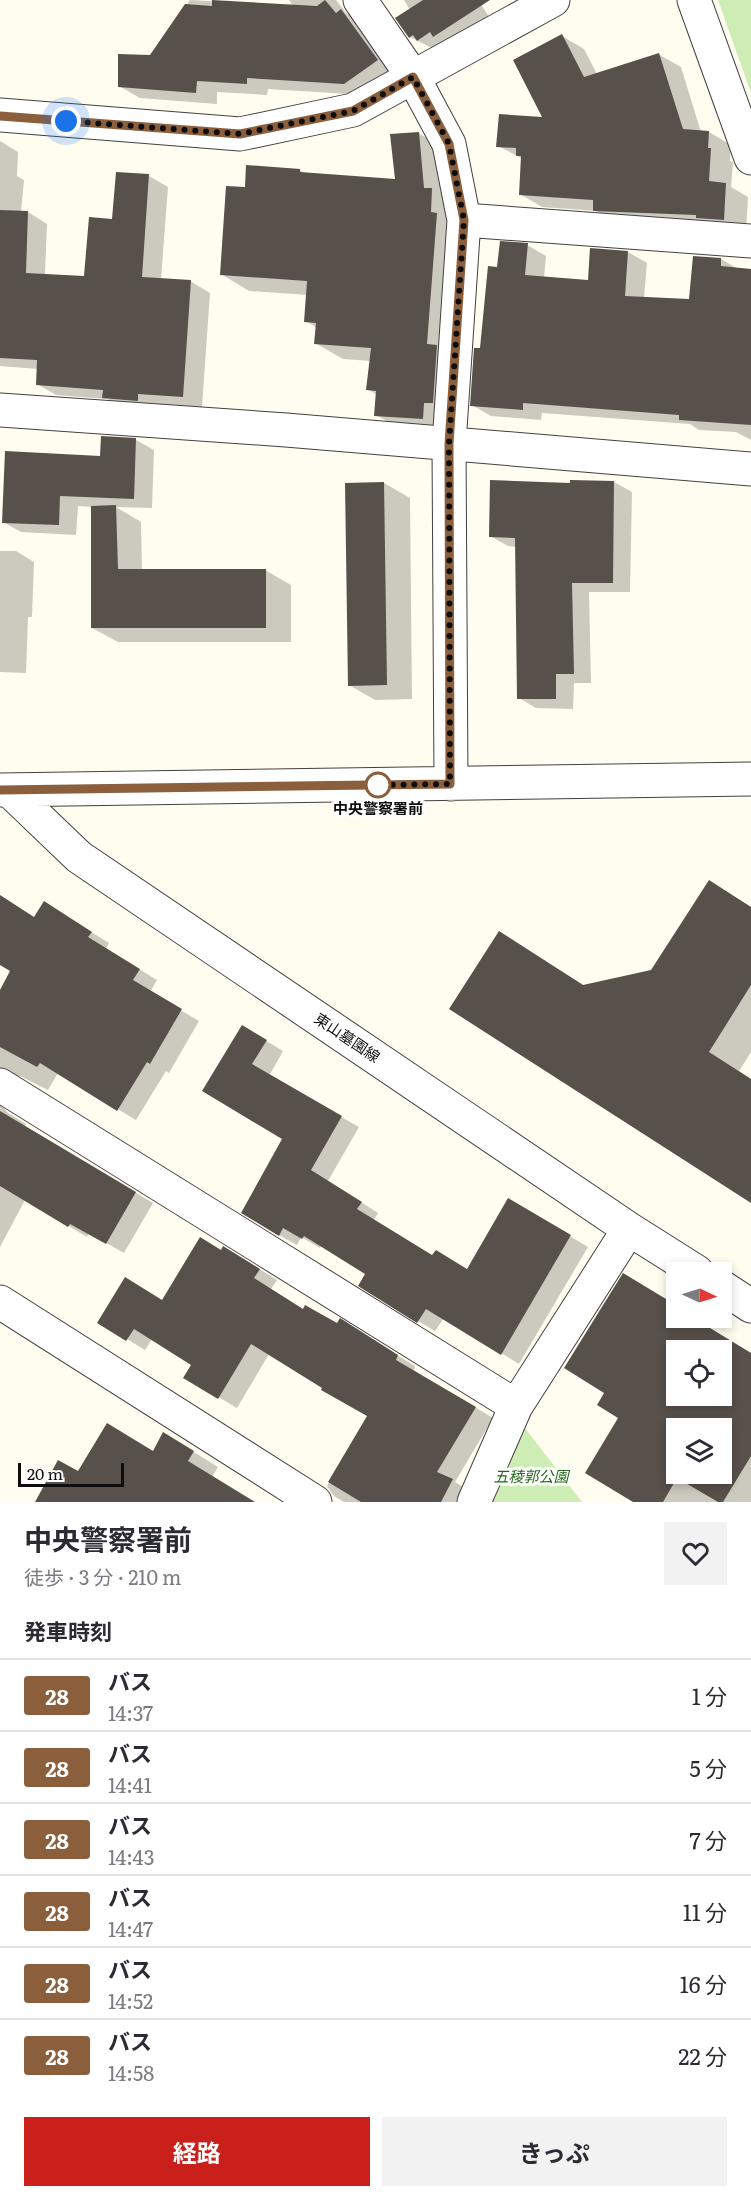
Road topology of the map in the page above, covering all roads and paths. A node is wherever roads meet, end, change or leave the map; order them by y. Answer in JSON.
{"nodes":[{"id":1,"x":360,"y":0,"type":"edge"},
{"id":2,"x":553,"y":0,"type":"edge"},
{"id":3,"x":694,"y":0,"type":"edge"},
{"id":4,"x":413,"y":77,"type":"junction"},
{"id":5,"x":0,"y":116,"type":"edge"},
{"id":6,"x":751,"y":158,"type":"edge"},
{"id":7,"x":464,"y":220,"type":"junction"},
{"id":8,"x":751,"y":241,"type":"edge"},
{"id":9,"x":0,"y":410,"type":"edge"},
{"id":10,"x":449,"y":444,"type":"junction"},
{"id":11,"x":751,"y":470,"type":"edge"},
{"id":12,"x":751,"y":779,"type":"edge"},
{"id":13,"x":450,"y":784,"type":"junction"},
{"id":14,"x":4,"y":790,"type":"edge"},
{"id":15,"x":0,"y":1085,"type":"edge"},
{"id":16,"x":629,"y":1229,"type":"junction"},
{"id":17,"x":681,"y":1262,"type":"edge"},
{"id":18,"x":732,"y":1294,"type":"edge"},
{"id":19,"x":0,"y":1302,"type":"edge"},
{"id":20,"x":751,"y":1306,"type":"edge"},
{"id":21,"x":516,"y":1406,"type":"junction"},
{"id":22,"x":315,"y":1502,"type":"edge"},
{"id":23,"x":474,"y":1502,"type":"edge"}],
"edges":[{"from":1,"to":4,"type":"street"},
{"from":2,"to":4,"type":"street"},
{"from":3,"to":6,"type":"street"},
{"from":4,"to":5,"type":"street"},
{"from":4,"to":7,"type":"street"},
{"from":7,"to":8,"type":"street"},
{"from":7,"to":10,"type":"street"},
{"from":9,"to":10,"type":"street"},
{"from":10,"to":11,"type":"street"},
{"from":10,"to":13,"type":"street"},
{"from":12,"to":13,"type":"street"},
{"from":13,"to":14,"type":"street"},
{"from":14,"to":16,"type":"street","name":"東山墓園線"},
{"from":15,"to":21,"type":"street"},
{"from":16,"to":17,"type":"street","name":"東山墓園線"},
{"from":16,"to":21,"type":"street"},
{"from":18,"to":20,"type":"street"},
{"from":19,"to":22,"type":"street"},
{"from":21,"to":23,"type":"street"}]}
